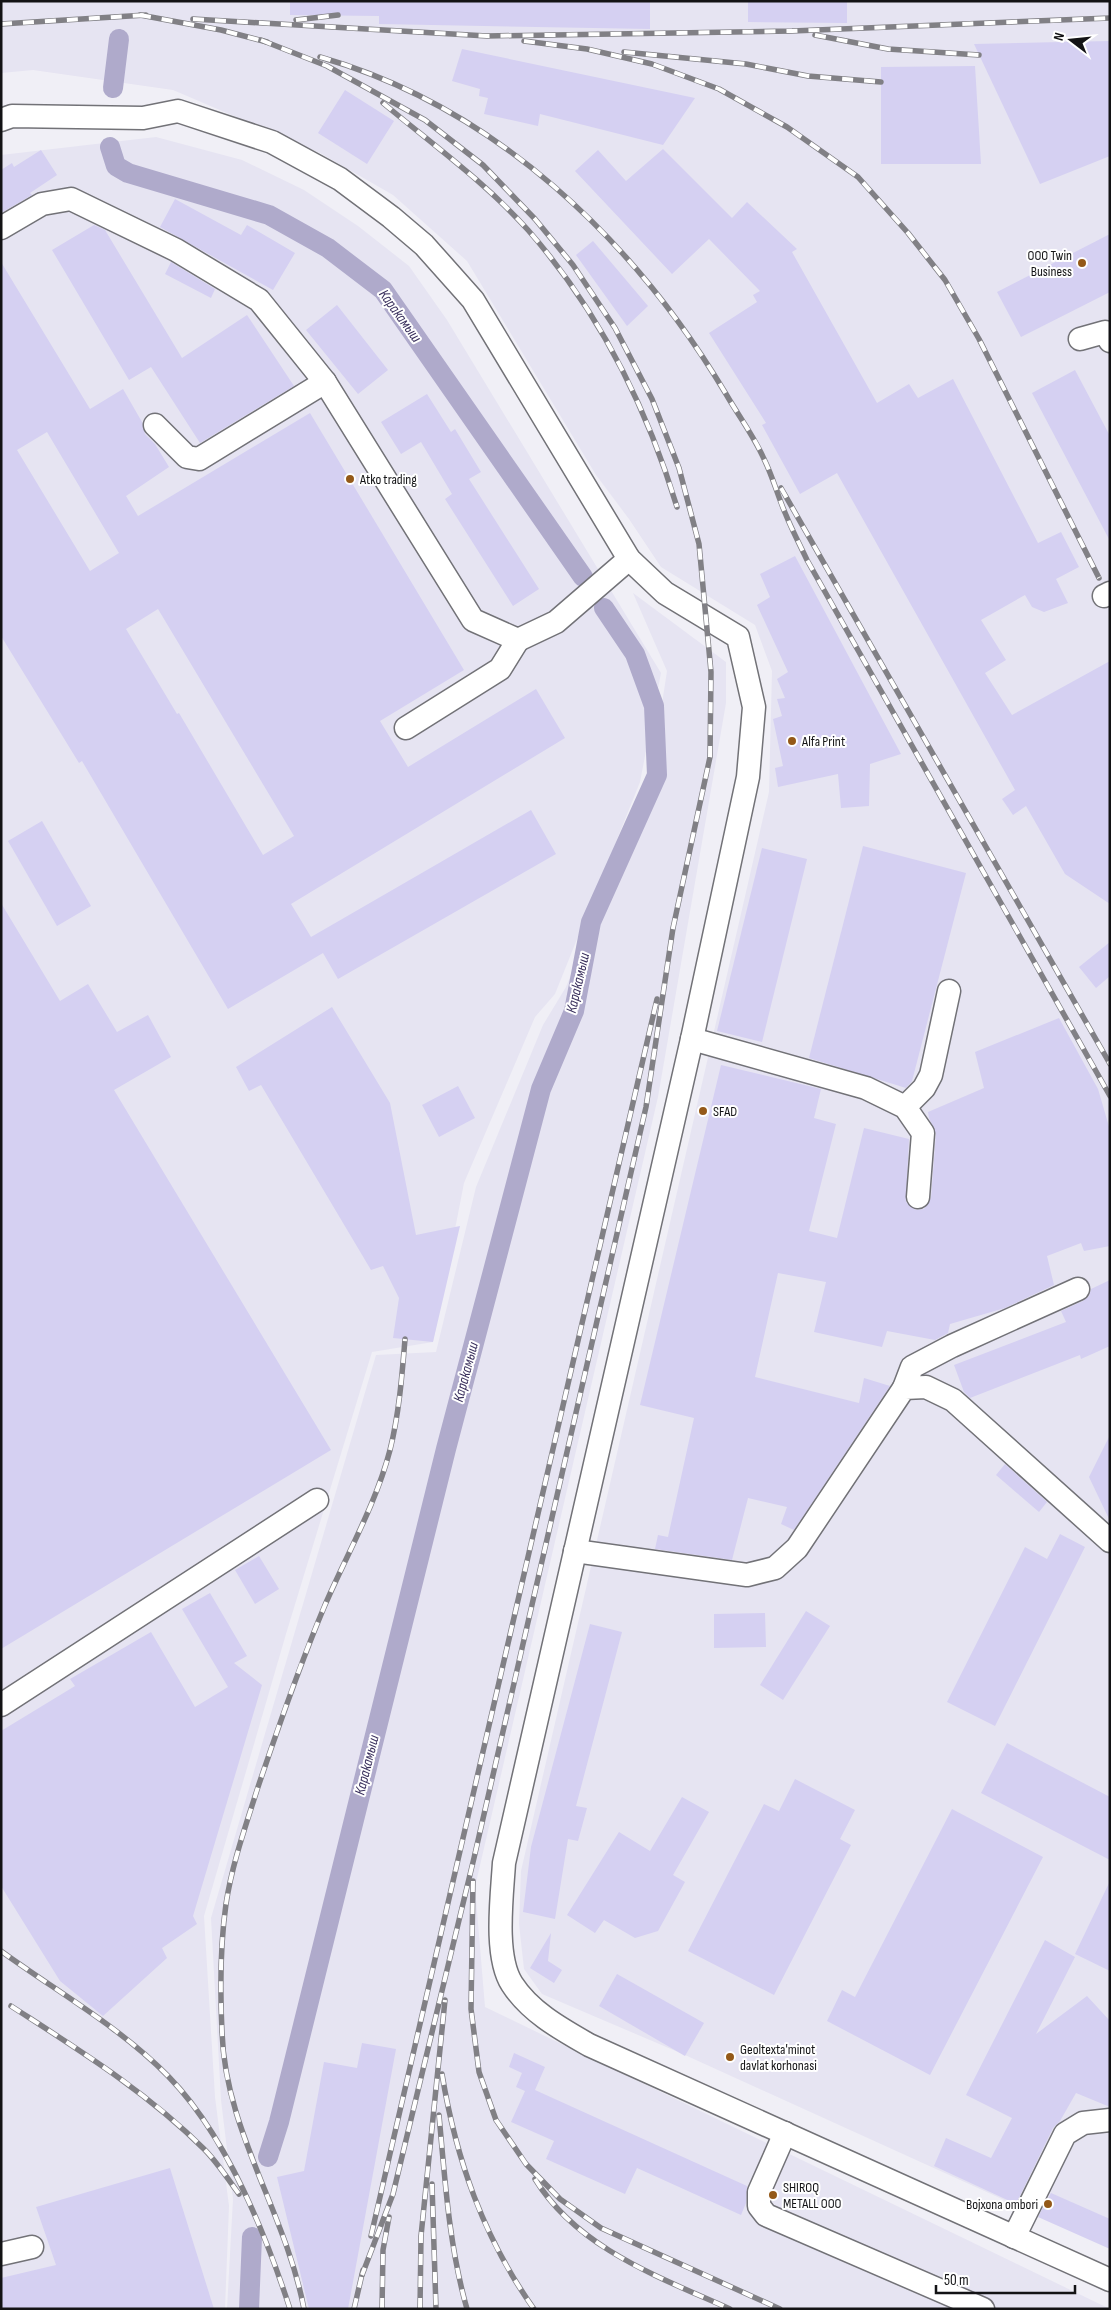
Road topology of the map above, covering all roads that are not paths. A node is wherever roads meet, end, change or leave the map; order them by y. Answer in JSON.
{"nodes":[{"id":1,"x":1,"y":120,"type":"edge"},
{"id":2,"x":1,"y":228,"type":"edge"},
{"id":3,"x":1080,"y":339,"type":"dead end"},
{"id":4,"x":1110,"y":341,"type":"edge"},
{"id":5,"x":324,"y":382,"type":"junction"},
{"id":6,"x":155,"y":425,"type":"dead end"},
{"id":7,"x":629,"y":558,"type":"junction"},
{"id":8,"x":518,"y":640,"type":"junction"},
{"id":9,"x":406,"y":728,"type":"dead end"},
{"id":10,"x":949,"y":991,"type":"dead end"},
{"id":11,"x":692,"y":1039,"type":"junction"},
{"id":12,"x":905,"y":1107,"type":"junction"},
{"id":13,"x":918,"y":1197,"type":"dead end"},
{"id":14,"x":1078,"y":1290,"type":"dead end"},
{"id":15,"x":904,"y":1388,"type":"junction"},
{"id":16,"x":317,"y":1500,"type":"dead end"},
{"id":17,"x":1110,"y":1541,"type":"edge"},
{"id":18,"x":576,"y":1551,"type":"junction"},
{"id":19,"x":1,"y":1705,"type":"edge"},
{"id":20,"x":1110,"y":2120,"type":"edge"},
{"id":21,"x":785,"y":2133,"type":"junction"},
{"id":22,"x":1014,"y":2237,"type":"junction"},
{"id":23,"x":32,"y":2247,"type":"dead end"},
{"id":24,"x":1,"y":2254,"type":"edge"},
{"id":25,"x":1110,"y":2280,"type":"edge"},
{"id":26,"x":983,"y":2309,"type":"edge"}],
"edges":[{"from":1,"to":7,"type":"street"},
{"from":2,"to":5,"type":"street"},
{"from":3,"to":4,"type":"street"},
{"from":5,"to":6,"type":"street"},
{"from":5,"to":8,"type":"street"},
{"from":7,"to":8,"type":"street"},
{"from":7,"to":11,"type":"street"},
{"from":8,"to":9,"type":"street"},
{"from":10,"to":12,"type":"street"},
{"from":11,"to":12,"type":"street"},
{"from":11,"to":18,"type":"street"},
{"from":12,"to":13,"type":"street"},
{"from":14,"to":15,"type":"street"},
{"from":15,"to":17,"type":"street"},
{"from":15,"to":18,"type":"street"},
{"from":16,"to":19,"type":"street"},
{"from":18,"to":21,"type":"street"},
{"from":20,"to":22,"type":"street"},
{"from":21,"to":22,"type":"street"},
{"from":21,"to":26,"type":"street"},
{"from":22,"to":25,"type":"street"},
{"from":23,"to":24,"type":"street"}]}
